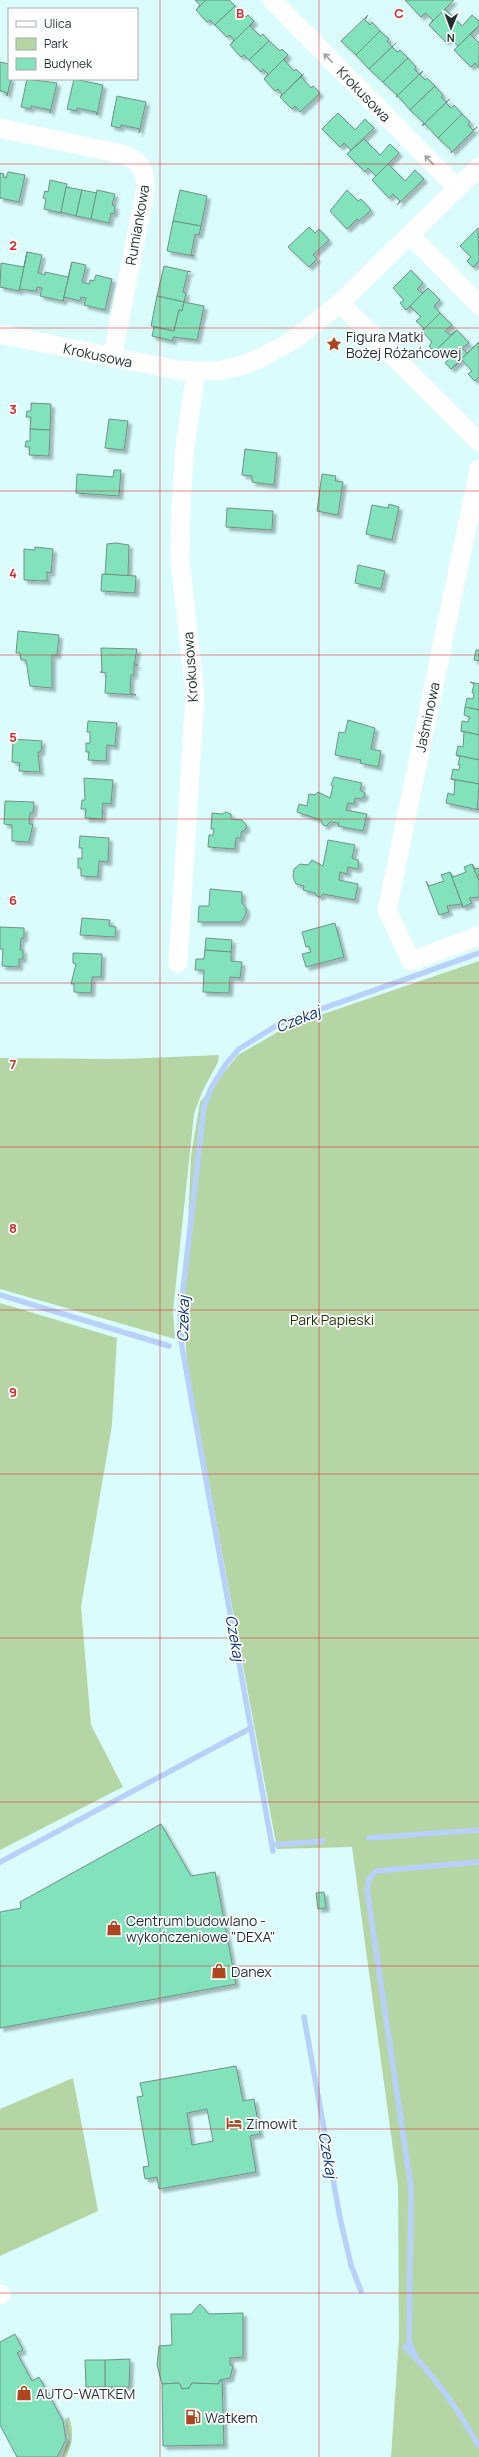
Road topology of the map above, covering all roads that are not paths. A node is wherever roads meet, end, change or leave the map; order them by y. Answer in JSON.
{"nodes":[{"id":1,"x":272,"y":0,"type":"edge"},
{"id":2,"x":0,"y":128,"type":"edge"},
{"id":3,"x":471,"y":180,"type":"edge"},
{"id":4,"x":410,"y":234,"type":"junction"},
{"id":5,"x":340,"y":303,"type":"junction"},
{"id":6,"x":479,"y":305,"type":"edge"},
{"id":7,"x":0,"y":334,"type":"edge"},
{"id":8,"x":112,"y":358,"type":"junction"},
{"id":9,"x":196,"y":372,"type":"junction"},
{"id":10,"x":479,"y":442,"type":"edge"},
{"id":11,"x":479,"y":469,"type":"edge"},
{"id":12,"x":479,"y":936,"type":"edge"},
{"id":13,"x":178,"y":963,"type":"dead end"}],
"edges":[{"from":3,"to":1,"type":"street","name":"Krokusowa","one_way":true},
{"from":2,"to":8,"type":"street","name":"Rumiankowa"},
{"from":3,"to":4,"type":"street","name":"Krokusowa"},
{"from":4,"to":5,"type":"street","name":"Krokusowa"},
{"from":4,"to":6,"type":"street"},
{"from":5,"to":9,"type":"street","name":"Krokusowa"},
{"from":5,"to":10,"type":"street"},
{"from":7,"to":8,"type":"street","name":"Krokusowa"},
{"from":8,"to":9,"type":"street","name":"Krokusowa"},
{"from":9,"to":13,"type":"street","name":"Krokusowa"},
{"from":11,"to":12,"type":"street","name":"Jaśminowa"}]}
